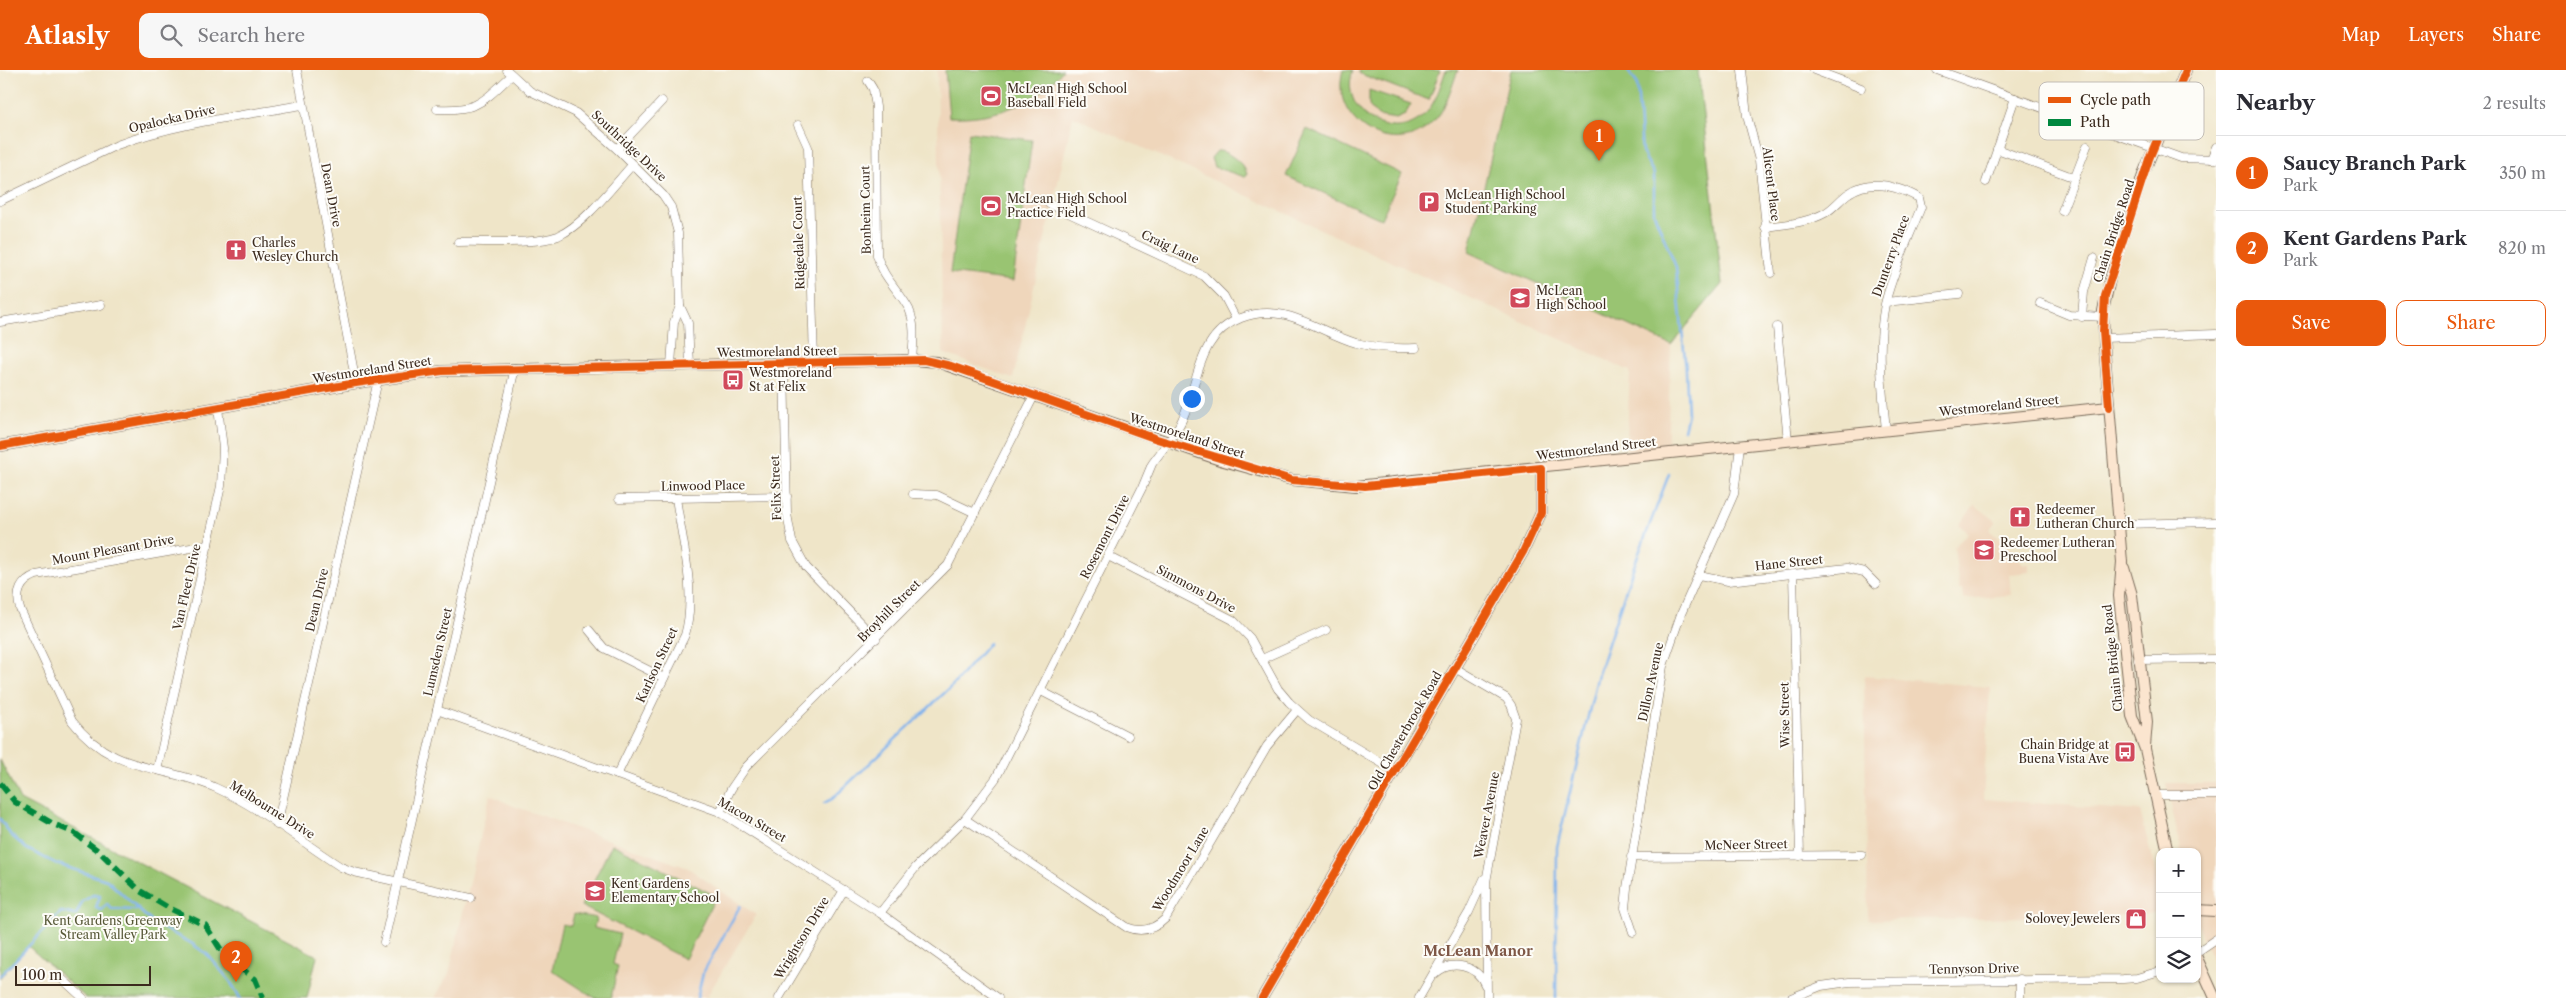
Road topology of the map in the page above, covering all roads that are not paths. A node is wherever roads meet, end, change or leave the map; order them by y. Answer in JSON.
{"nodes":[{"id":1,"x":297,"y":70,"type":"edge"},
{"id":2,"x":1742,"y":70,"type":"edge"},
{"id":3,"x":1814,"y":70,"type":"edge"},
{"id":4,"x":1937,"y":70,"type":"edge"},
{"id":5,"x":2186,"y":70,"type":"edge"},
{"id":6,"x":510,"y":73,"type":"edge"},
{"id":7,"x":868,"y":81,"type":"dead end"},
{"id":8,"x":2181,"y":82,"type":"edge"},
{"id":9,"x":1861,"y":88,"type":"dead end"},
{"id":10,"x":2015,"y":98,"type":"junction"},
{"id":11,"x":662,"y":101,"type":"dead end"},
{"id":12,"x":302,"y":105,"type":"junction"},
{"id":13,"x":2039,"y":107,"type":"edge"},
{"id":14,"x":437,"y":109,"type":"dead end"},
{"id":15,"x":798,"y":125,"type":"dead end"},
{"id":16,"x":2131,"y":140,"type":"edge"},
{"id":17,"x":2156,"y":140,"type":"edge"},
{"id":18,"x":2087,"y":146,"type":"dead end"},
{"id":19,"x":2216,"y":147,"type":"edge"},
{"id":20,"x":2153,"y":148,"type":"junction"},
{"id":21,"x":617,"y":149,"type":"junction"},
{"id":22,"x":1997,"y":149,"type":"junction"},
{"id":23,"x":2214,"y":159,"type":"edge"},
{"id":24,"x":633,"y":164,"type":"junction"},
{"id":25,"x":2075,"y":178,"type":"junction"},
{"id":26,"x":1986,"y":182,"type":"dead end"},
{"id":27,"x":0,"y":202,"type":"edge"},
{"id":28,"x":1049,"y":204,"type":"dead end"},
{"id":29,"x":2062,"y":211,"type":"dead end"},
{"id":30,"x":1766,"y":227,"type":"junction"},
{"id":31,"x":458,"y":242,"type":"dead end"},
{"id":32,"x":2094,"y":258,"type":"dead end"},
{"id":33,"x":1771,"y":273,"type":"dead end"},
{"id":34,"x":1959,"y":294,"type":"dead end"},
{"id":35,"x":1886,"y":302,"type":"junction"},
{"id":36,"x":2040,"y":303,"type":"dead end"},
{"id":37,"x":102,"y":305,"type":"dead end"},
{"id":38,"x":680,"y":306,"type":"junction"},
{"id":39,"x":2082,"y":317,"type":"junction"},
{"id":40,"x":2103,"y":317,"type":"junction"},
{"id":41,"x":1236,"y":320,"type":"junction"},
{"id":42,"x":0,"y":322,"type":"edge"},
{"id":43,"x":1777,"y":327,"type":"dead end"},
{"id":44,"x":2216,"y":334,"type":"edge"},
{"id":45,"x":2103,"y":338,"type":"junction"},
{"id":46,"x":1416,"y":348,"type":"dead end"},
{"id":47,"x":912,"y":360,"type":"junction"},
{"id":48,"x":814,"y":362,"type":"junction"},
{"id":49,"x":784,"y":363,"type":"junction"},
{"id":50,"x":671,"y":365,"type":"junction"},
{"id":51,"x":690,"y":365,"type":"junction"},
{"id":52,"x":515,"y":368,"type":"junction"},
{"id":53,"x":378,"y":380,"type":"junction"},
{"id":54,"x":356,"y":383,"type":"junction"},
{"id":55,"x":1034,"y":396,"type":"junction"},
{"id":56,"x":2109,"y":407,"type":"junction"},
{"id":57,"x":218,"y":408,"type":"junction"},
{"id":58,"x":1886,"y":430,"type":"junction"},
{"id":59,"x":1788,"y":441,"type":"junction"},
{"id":60,"x":1167,"y":443,"type":"junction"},
{"id":61,"x":0,"y":446,"type":"edge"},
{"id":62,"x":1740,"y":446,"type":"junction"},
{"id":63,"x":1541,"y":468,"type":"junction"},
{"id":64,"x":913,"y":494,"type":"dead end"},
{"id":65,"x":787,"y":496,"type":"junction"},
{"id":66,"x":676,"y":498,"type":"junction"},
{"id":67,"x":619,"y":499,"type":"dead end"},
{"id":68,"x":975,"y":513,"type":"junction"},
{"id":69,"x":2216,"y":522,"type":"edge"},
{"id":70,"x":2119,"y":524,"type":"junction"},
{"id":71,"x":208,"y":545,"type":"junction"},
{"id":72,"x":1108,"y":556,"type":"junction"},
{"id":73,"x":2122,"y":562,"type":"junction"},
{"id":74,"x":1792,"y":574,"type":"junction"},
{"id":75,"x":1699,"y":575,"type":"junction"},
{"id":76,"x":16,"y":577,"type":"dead end"},
{"id":77,"x":23,"y":583,"type":"junction"},
{"id":78,"x":1876,"y":584,"type":"dead end"},
{"id":79,"x":589,"y":630,"type":"dead end"},
{"id":80,"x":1326,"y":630,"type":"dead end"},
{"id":81,"x":876,"y":639,"type":"junction"},
{"id":82,"x":1262,"y":659,"type":"junction"},
{"id":83,"x":2216,"y":659,"type":"edge"},
{"id":84,"x":2138,"y":660,"type":"junction"},
{"id":85,"x":1455,"y":668,"type":"junction"},
{"id":86,"x":664,"y":678,"type":"junction"},
{"id":87,"x":1041,"y":691,"type":"junction"},
{"id":88,"x":436,"y":710,"type":"junction"},
{"id":89,"x":1297,"y":710,"type":"junction"},
{"id":90,"x":1128,"y":736,"type":"dead end"},
{"id":91,"x":2144,"y":749,"type":"junction"},
{"id":92,"x":156,"y":770,"type":"junction"},
{"id":93,"x":1395,"y":771,"type":"junction"},
{"id":94,"x":617,"y":775,"type":"junction"},
{"id":95,"x":2154,"y":795,"type":"junction"},
{"id":96,"x":2216,"y":795,"type":"edge"},
{"id":97,"x":720,"y":812,"type":"junction"},
{"id":98,"x":966,"y":819,"type":"junction"},
{"id":99,"x":277,"y":825,"type":"junction"},
{"id":100,"x":2167,"y":848,"type":"edge"},
{"id":101,"x":1800,"y":856,"type":"junction"},
{"id":102,"x":1862,"y":856,"type":"dead end"},
{"id":103,"x":1631,"y":857,"type":"junction"},
{"id":104,"x":1488,"y":864,"type":"junction"},
{"id":105,"x":397,"y":882,"type":"junction"},
{"id":106,"x":844,"y":890,"type":"junction"},
{"id":107,"x":471,"y":898,"type":"dead end"},
{"id":108,"x":2201,"y":910,"type":"edge"},
{"id":109,"x":2216,"y":911,"type":"edge"},
{"id":110,"x":880,"y":913,"type":"junction"},
{"id":111,"x":1634,"y":932,"type":"dead end"},
{"id":112,"x":2216,"y":939,"type":"edge"},
{"id":113,"x":384,"y":942,"type":"dead end"},
{"id":114,"x":2201,"y":949,"type":"edge"},
{"id":115,"x":2201,"y":967,"type":"edge"},
{"id":116,"x":2156,"y":972,"type":"edge"},
{"id":117,"x":60,"y":977,"type":"dead end"},
{"id":118,"x":1431,"y":978,"type":"junction"},
{"id":119,"x":2020,"y":980,"type":"junction"},
{"id":120,"x":1487,"y":994,"type":"edge"},
{"id":121,"x":78,"y":996,"type":"edge"},
{"id":122,"x":779,"y":998,"type":"edge"},
{"id":123,"x":998,"y":998,"type":"edge"},
{"id":124,"x":1262,"y":998,"type":"edge"},
{"id":125,"x":1419,"y":998,"type":"edge"},
{"id":126,"x":1791,"y":998,"type":"edge"},
{"id":127,"x":2020,"y":998,"type":"edge"},
{"id":128,"x":2214,"y":998,"type":"edge"}],
"edges":[{"from":1,"to":12,"type":"street","name":"Dean Drive"},
{"from":2,"to":30,"type":"street","name":"Alicent Place"},
{"from":3,"to":9,"type":"street"},
{"from":4,"to":10,"type":"street"},
{"from":5,"to":8,"type":"main road","name":"Chain Bridge Road"},
{"from":6,"to":14,"type":"street"},
{"from":6,"to":21,"type":"street","name":"Southridge Drive"},
{"from":7,"to":47,"type":"street","name":"Bonheim Court"},
{"from":10,"to":13,"type":"street"},
{"from":10,"to":22,"type":"street"},
{"from":11,"to":21,"type":"street"},
{"from":12,"to":27,"type":"street","name":"Opalocka Drive"},
{"from":12,"to":54,"type":"street","name":"Dean Drive"},
{"from":15,"to":48,"type":"street","name":"Ridgedale Court"},
{"from":16,"to":20,"type":"street"},
{"from":17,"to":20,"type":"main road","name":"Chain Bridge Road"},
{"from":18,"to":25,"type":"street"},
{"from":19,"to":23,"type":"street"},
{"from":20,"to":23,"type":"street"},
{"from":20,"to":40,"type":"main road","name":"Chain Bridge Road"},
{"from":21,"to":24,"type":"street","name":"Southridge Drive"},
{"from":22,"to":25,"type":"street"},
{"from":22,"to":26,"type":"street"},
{"from":24,"to":31,"type":"street"},
{"from":24,"to":38,"type":"street","name":"Southridge Drive"},
{"from":25,"to":29,"type":"street"},
{"from":28,"to":41,"type":"street","name":"Craig Lane"},
{"from":30,"to":33,"type":"street","name":"Alicent Place"},
{"from":30,"to":35,"type":"street","name":"Dunterry Place"},
{"from":32,"to":39,"type":"street"},
{"from":34,"to":35,"type":"street"},
{"from":35,"to":58,"type":"street","name":"Dunterry Place"},
{"from":36,"to":39,"type":"street"},
{"from":37,"to":42,"type":"street"},
{"from":38,"to":50,"type":"street","name":"Southridge Drive"},
{"from":38,"to":51,"type":"street","name":"Southridge Drive"},
{"from":39,"to":40,"type":"street"},
{"from":40,"to":45,"type":"main road","name":"Chain Bridge Road"},
{"from":41,"to":46,"type":"street","name":"Rosemont Drive"},
{"from":41,"to":60,"type":"street","name":"Rosemont Drive"},
{"from":43,"to":59,"type":"street"},
{"from":44,"to":45,"type":"street"},
{"from":45,"to":56,"type":"main road","name":"Chain Bridge Road"},
{"from":47,"to":48,"type":"main road","name":"Westmoreland Street"},
{"from":47,"to":55,"type":"main road","name":"Westmoreland Street"},
{"from":48,"to":49,"type":"main road","name":"Westmoreland Street"},
{"from":49,"to":51,"type":"main road","name":"Westmoreland Street"},
{"from":49,"to":65,"type":"street","name":"Felix Street"},
{"from":50,"to":51,"type":"main road","name":"Westmoreland Street"},
{"from":50,"to":52,"type":"main road","name":"Westmoreland Street"},
{"from":52,"to":53,"type":"main road","name":"Westmoreland Street"},
{"from":52,"to":88,"type":"street","name":"Lumsden Street"},
{"from":53,"to":54,"type":"main road","name":"Westmoreland Street"},
{"from":53,"to":99,"type":"street","name":"Dean Drive"},
{"from":54,"to":57,"type":"main road","name":"Westmoreland Street"},
{"from":55,"to":60,"type":"main road","name":"Westmoreland Street"},
{"from":55,"to":68,"type":"street","name":"Broyhill Street"},
{"from":56,"to":58,"type":"main road","name":"Westmoreland Street"},
{"from":56,"to":70,"type":"main road","name":"Chain Bridge Road"},
{"from":57,"to":61,"type":"main road","name":"Westmoreland Street"},
{"from":57,"to":71,"type":"street","name":"Van Fleet Drive"},
{"from":58,"to":59,"type":"main road","name":"Westmoreland Street"},
{"from":59,"to":62,"type":"main road","name":"Westmoreland Street"},
{"from":60,"to":63,"type":"main road","name":"Westmoreland Street"},
{"from":60,"to":72,"type":"street","name":"Rosemont Drive"},
{"from":62,"to":63,"type":"main road","name":"Westmoreland Street"},
{"from":62,"to":75,"type":"street","name":"Dillon Avenue"},
{"from":63,"to":85,"type":"main road","name":"Old Chesterbrook Road"},
{"from":64,"to":68,"type":"street"},
{"from":65,"to":66,"type":"street","name":"Linwood Place"},
{"from":65,"to":81,"type":"street","name":"Felix Street"},
{"from":66,"to":67,"type":"street","name":"Linwood Place"},
{"from":66,"to":86,"type":"street","name":"Karlson Street"},
{"from":68,"to":81,"type":"street","name":"Broyhill Street"},
{"from":69,"to":70,"type":"street"},
{"from":70,"to":73,"type":"main road","name":"Chain Bridge Road"},
{"from":71,"to":77,"type":"street","name":"Mount Pleasant Drive"},
{"from":71,"to":92,"type":"street","name":"Van Fleet Drive"},
{"from":72,"to":82,"type":"street","name":"Simmons Drive"},
{"from":72,"to":87,"type":"street","name":"Rosemont Drive"},
{"from":73,"to":84,"type":"main road","name":"Chain Bridge Road"},
{"from":73,"to":91,"type":"main road","name":"Chain Bridge Road"},
{"from":74,"to":75,"type":"street","name":"Hane Street"},
{"from":74,"to":78,"type":"street","name":"Hane Street"},
{"from":74,"to":101,"type":"street","name":"Wise Street"},
{"from":75,"to":103,"type":"street","name":"Dillon Avenue"},
{"from":76,"to":77,"type":"street"},
{"from":77,"to":92,"type":"street","name":"Melbourne Drive"},
{"from":79,"to":86,"type":"street"},
{"from":80,"to":82,"type":"street"},
{"from":81,"to":97,"type":"street","name":"Broyhill Street"},
{"from":82,"to":89,"type":"street","name":"Simmons Drive"},
{"from":83,"to":84,"type":"street"},
{"from":84,"to":91,"type":"main road","name":"Chain Bridge Road"},
{"from":85,"to":93,"type":"main road","name":"Old Chesterbrook Road"},
{"from":85,"to":104,"type":"street","name":"Weaver Avenue"},
{"from":86,"to":94,"type":"street","name":"Karlson Street"},
{"from":87,"to":90,"type":"street"},
{"from":87,"to":98,"type":"street","name":"Rosemont Drive"},
{"from":88,"to":94,"type":"street","name":"Macon Street"},
{"from":88,"to":105,"type":"street","name":"Lumsden Street"},
{"from":89,"to":93,"type":"street","name":"Simmons Drive"},
{"from":89,"to":98,"type":"street","name":"Woodmoor Lane"},
{"from":91,"to":95,"type":"main road","name":"Chain Bridge Road"},
{"from":92,"to":99,"type":"street","name":"Melbourne Drive"},
{"from":93,"to":124,"type":"main road","name":"Old Chesterbrook Road"},
{"from":94,"to":97,"type":"street","name":"Macon Street"},
{"from":95,"to":96,"type":"street"},
{"from":95,"to":100,"type":"main road","name":"Chain Bridge Road"},
{"from":97,"to":106,"type":"street","name":"Macon Street"},
{"from":98,"to":110,"type":"street","name":"Rosemont Drive"},
{"from":99,"to":105,"type":"street","name":"Melbourne Drive"},
{"from":101,"to":102,"type":"street","name":"McNeer Street"},
{"from":101,"to":103,"type":"street","name":"McNeer Street"},
{"from":103,"to":111,"type":"street","name":"Dillon Avenue"},
{"from":104,"to":118,"type":"street"},
{"from":104,"to":120,"type":"street","name":"Weaver Avenue"},
{"from":105,"to":107,"type":"street","name":"Melbourne Drive"},
{"from":105,"to":113,"type":"street","name":"Lumsden Street"},
{"from":106,"to":110,"type":"street","name":"Macon Street"},
{"from":106,"to":122,"type":"street","name":"Wrightson Drive"},
{"from":108,"to":109,"type":"main road"},
{"from":110,"to":123,"type":"street","name":"Macon Street"},
{"from":112,"to":114,"type":"street"},
{"from":115,"to":128,"type":"main road"},
{"from":116,"to":119,"type":"street","name":"Tennyson Drive"},
{"from":117,"to":121,"type":"street"},
{"from":118,"to":120,"type":"street"},
{"from":118,"to":125,"type":"street"},
{"from":119,"to":126,"type":"street","name":"Tennyson Drive"},
{"from":119,"to":127,"type":"street"}]}
